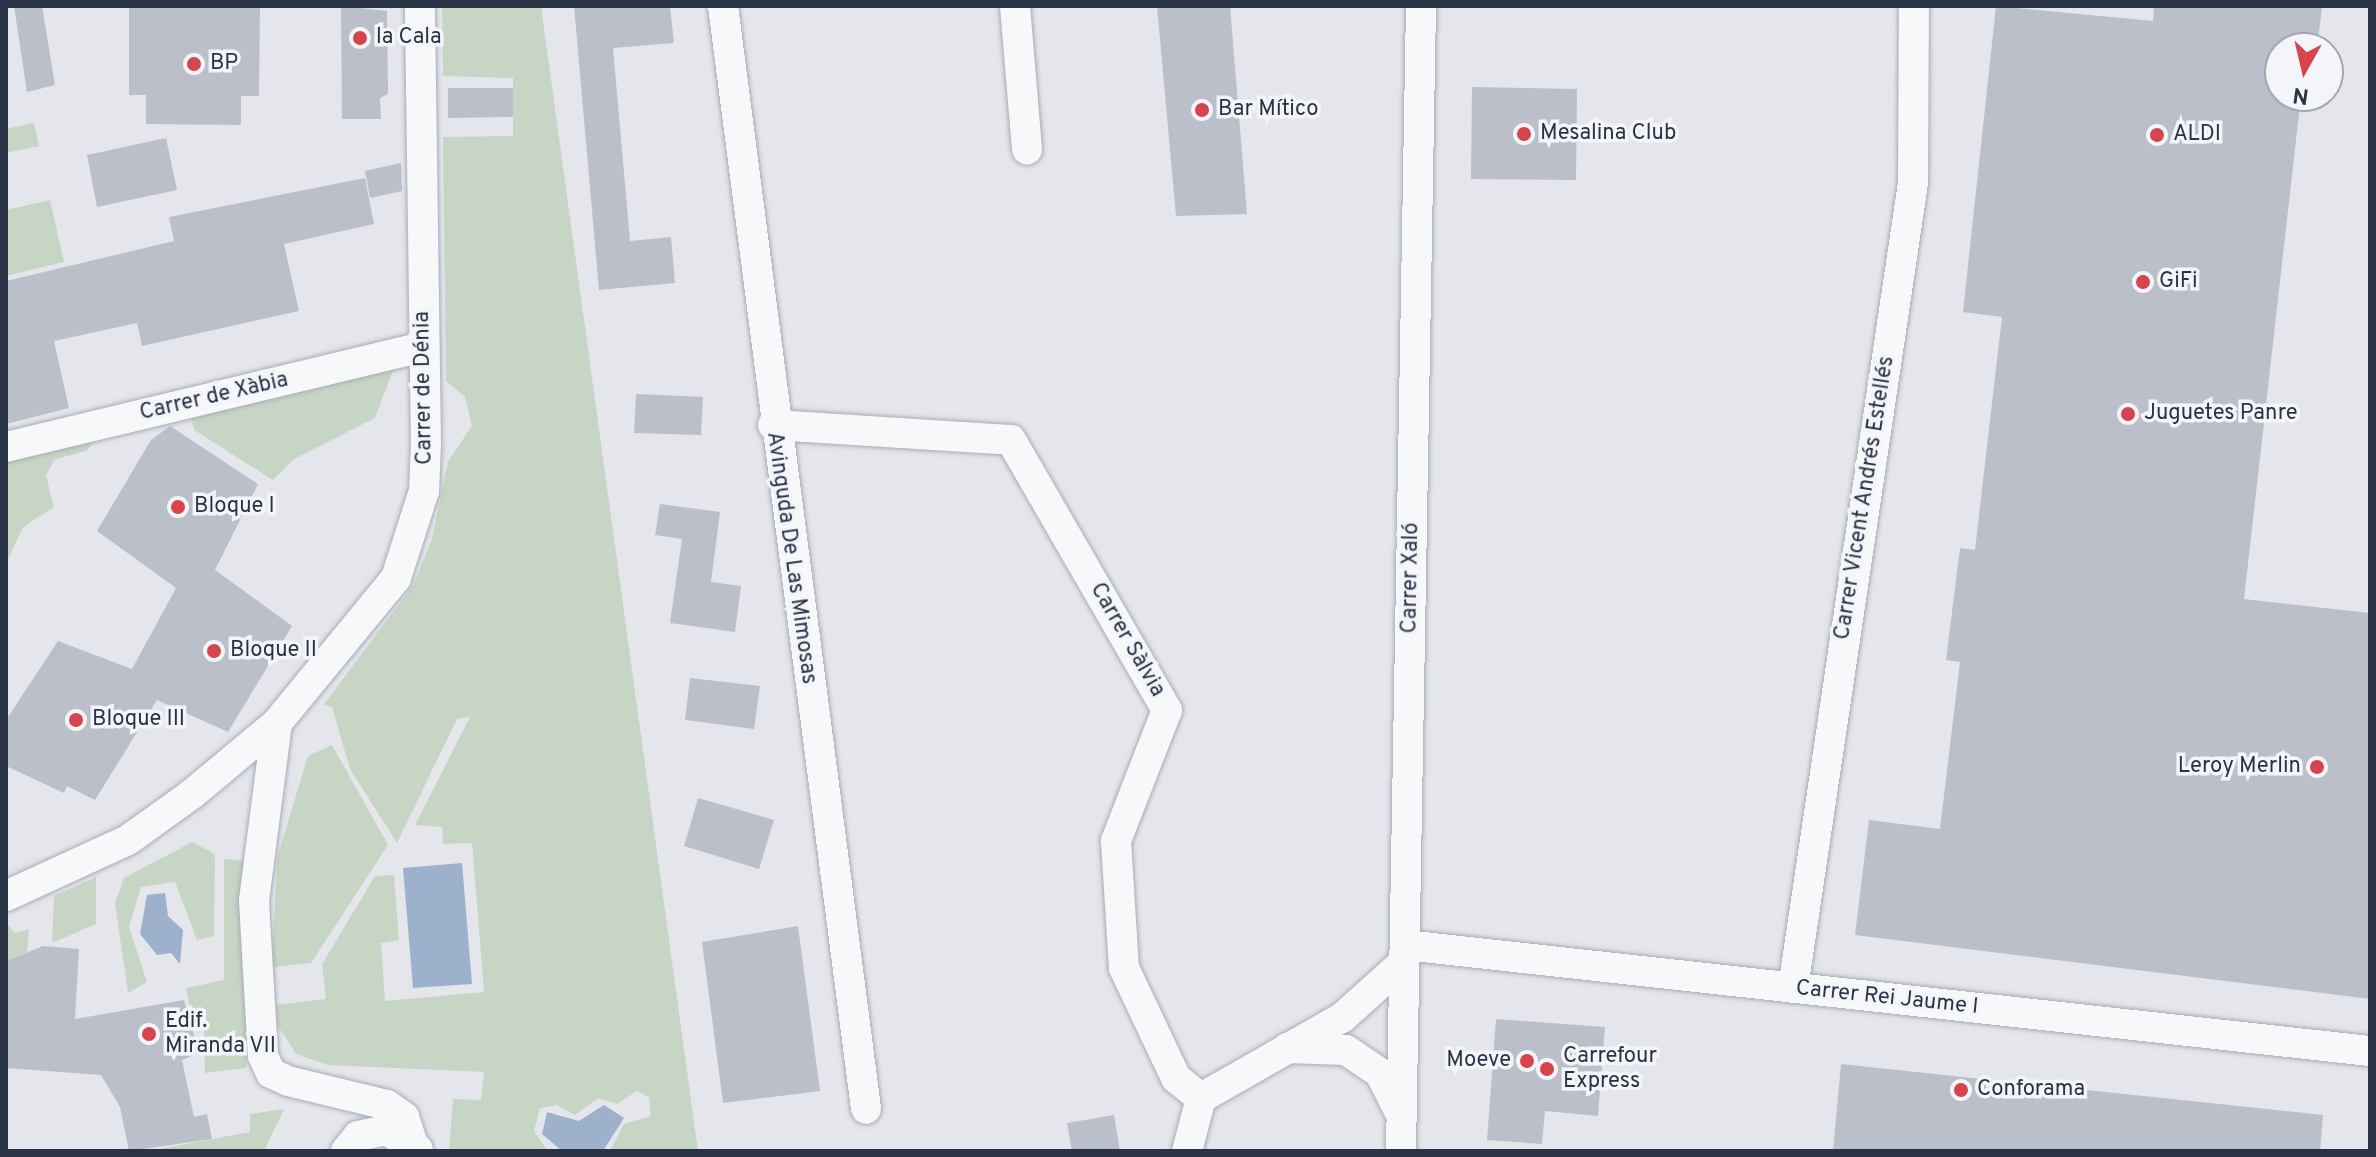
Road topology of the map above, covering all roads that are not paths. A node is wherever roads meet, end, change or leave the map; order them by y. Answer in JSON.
{"nodes":[{"id":1,"x":420,"y":6,"type":"edge"},
{"id":2,"x":723,"y":6,"type":"edge"},
{"id":3,"x":1015,"y":6,"type":"edge"},
{"id":4,"x":1421,"y":6,"type":"edge"},
{"id":5,"x":1914,"y":6,"type":"edge"},
{"id":6,"x":1027,"y":150,"type":"dead end"},
{"id":7,"x":422,"y":347,"type":"junction"},
{"id":8,"x":773,"y":425,"type":"junction"},
{"id":9,"x":6,"y":447,"type":"edge"},
{"id":10,"x":277,"y":723,"type":"junction"},
{"id":11,"x":6,"y":896,"type":"edge"},
{"id":12,"x":1404,"y":954,"type":"junction"},
{"id":13,"x":1793,"y":988,"type":"junction"},
{"id":14,"x":1281,"y":1048,"type":"junction"},
{"id":15,"x":2370,"y":1051,"type":"edge"},
{"id":16,"x":345,"y":1093,"type":"junction"},
{"id":17,"x":1201,"y":1098,"type":"junction"},
{"id":18,"x":866,"y":1109,"type":"dead end"},
{"id":19,"x":1402,"y":1118,"type":"junction"},
{"id":20,"x":352,"y":1144,"type":"edge"},
{"id":21,"x":415,"y":1146,"type":"edge"},
{"id":22,"x":1187,"y":1151,"type":"edge"},
{"id":23,"x":1401,"y":1151,"type":"edge"}],
"edges":[{"from":1,"to":7,"type":"street","name":"Carrer de Dénia"},
{"from":2,"to":8,"type":"street","name":"Avinguda De Las Mimosas"},
{"from":3,"to":6,"type":"street"},
{"from":4,"to":12,"type":"street","name":"Carrer Xaló"},
{"from":5,"to":13,"type":"street","name":"Carrer Vicent Andrés Estellés"},
{"from":7,"to":9,"type":"street","name":"Carrer de Xàbia"},
{"from":7,"to":10,"type":"street","name":"Carrer de Dénia"},
{"from":8,"to":17,"type":"street","name":"Carrer Sàlvia"},
{"from":8,"to":18,"type":"street","name":"Avinguda De Las Mimosas"},
{"from":10,"to":11,"type":"street","name":"Carrer de Dénia"},
{"from":10,"to":16,"type":"street"},
{"from":12,"to":13,"type":"street","name":"Carrer Rei Jaume I"},
{"from":12,"to":14,"type":"street"},
{"from":12,"to":19,"type":"street","name":"Carrer Xaló"},
{"from":13,"to":15,"type":"street","name":"Carrer Rei Jaume I"},
{"from":14,"to":17,"type":"street"},
{"from":14,"to":19,"type":"street"},
{"from":16,"to":20,"type":"street"},
{"from":16,"to":21,"type":"street"},
{"from":17,"to":22,"type":"street"},
{"from":19,"to":23,"type":"street","name":"Carrer Xaló"},
{"from":20,"to":21,"type":"street"}]}
